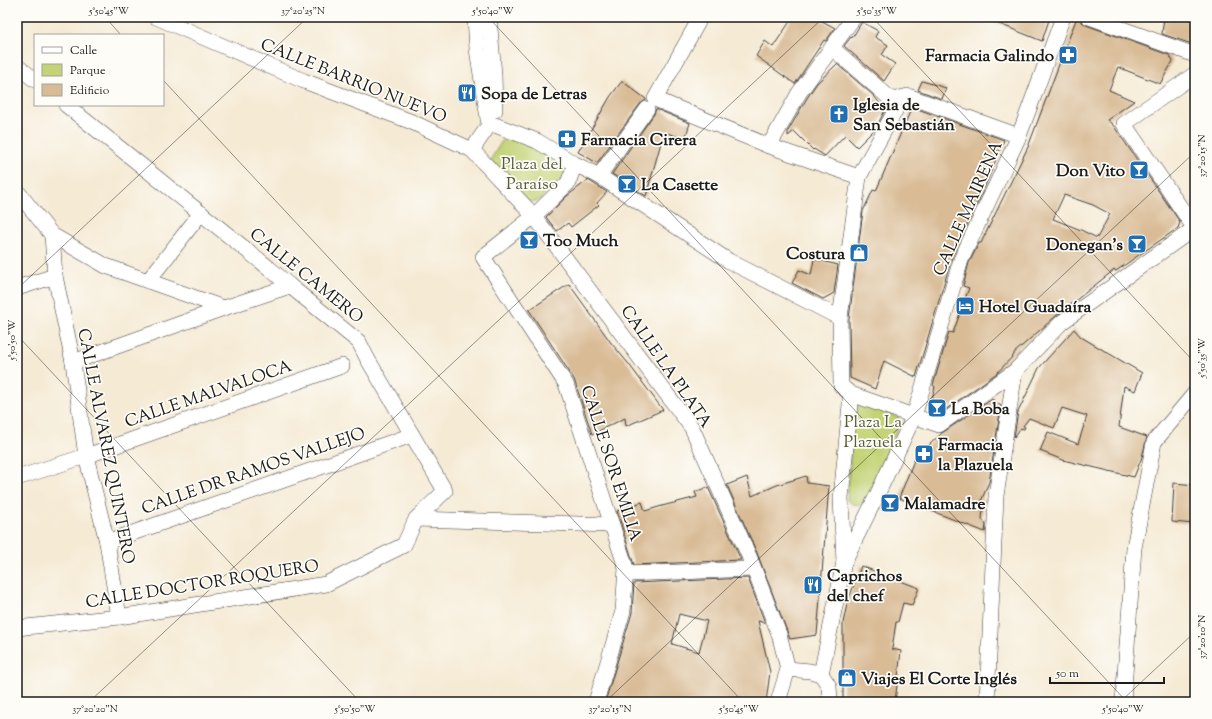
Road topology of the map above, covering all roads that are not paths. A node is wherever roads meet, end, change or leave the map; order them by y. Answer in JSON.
{"nodes":[{"id":1,"x":156,"y":17,"type":"edge"},
{"id":2,"x":475,"y":17,"type":"edge"},
{"id":3,"x":490,"y":17,"type":"edge"},
{"id":4,"x":698,"y":17,"type":"edge"},
{"id":5,"x":854,"y":17,"type":"edge"},
{"id":6,"x":1063,"y":17,"type":"edge"},
{"id":7,"x":1089,"y":17,"type":"edge"},
{"id":8,"x":832,"y":48,"type":"junction"},
{"id":9,"x":1195,"y":55,"type":"edge"},
{"id":10,"x":17,"y":66,"type":"edge"},
{"id":11,"x":1195,"y":74,"type":"edge"},
{"id":12,"x":34,"y":79,"type":"edge"},
{"id":13,"x":892,"y":100,"type":"junction"},
{"id":14,"x":651,"y":104,"type":"junction"},
{"id":15,"x":67,"y":106,"type":"edge"},
{"id":16,"x":492,"y":125,"type":"junction"},
{"id":17,"x":1020,"y":136,"type":"junction"},
{"id":18,"x":769,"y":146,"type":"junction"},
{"id":19,"x":472,"y":150,"type":"junction"},
{"id":20,"x":576,"y":164,"type":"junction"},
{"id":21,"x":600,"y":176,"type":"junction"},
{"id":22,"x":859,"y":177,"type":"junction"},
{"id":23,"x":17,"y":191,"type":"edge"},
{"id":24,"x":201,"y":213,"type":"junction"},
{"id":25,"x":534,"y":216,"type":"junction"},
{"id":26,"x":1195,"y":228,"type":"edge"},
{"id":27,"x":52,"y":235,"type":"junction"},
{"id":28,"x":55,"y":276,"type":"junction"},
{"id":29,"x":148,"y":281,"type":"junction"},
{"id":30,"x":290,"y":286,"type":"junction"},
{"id":31,"x":17,"y":288,"type":"edge"},
{"id":32,"x":224,"y":308,"type":"junction"},
{"id":33,"x":840,"y":318,"type":"junction"},
{"id":34,"x":73,"y":362,"type":"junction"},
{"id":35,"x":342,"y":366,"type":"dead end"},
{"id":36,"x":1015,"y":371,"type":"junction"},
{"id":37,"x":1195,"y":393,"type":"edge"},
{"id":38,"x":851,"y":394,"type":"junction"},
{"id":39,"x":914,"y":416,"type":"junction"},
{"id":40,"x":412,"y":435,"type":"junction"},
{"id":41,"x":86,"y":456,"type":"junction"},
{"id":42,"x":17,"y":478,"type":"edge"},
{"id":43,"x":416,"y":519,"type":"junction"},
{"id":44,"x":612,"y":525,"type":"junction"},
{"id":45,"x":107,"y":542,"type":"junction"},
{"id":46,"x":844,"y":562,"type":"junction"},
{"id":47,"x":754,"y":569,"type":"junction"},
{"id":48,"x":626,"y":574,"type":"junction"},
{"id":49,"x":118,"y":617,"type":"junction"},
{"id":50,"x":17,"y":628,"type":"edge"},
{"id":51,"x":788,"y":670,"type":"junction"},
{"id":52,"x":821,"y":674,"type":"junction"},
{"id":53,"x":596,"y":702,"type":"edge"},
{"id":54,"x":778,"y":702,"type":"edge"},
{"id":55,"x":830,"y":702,"type":"edge"},
{"id":56,"x":987,"y":702,"type":"edge"},
{"id":57,"x":1123,"y":702,"type":"edge"}],
"edges":[{"from":1,"to":19,"type":"street","name":"CALLE BARRIO NUEVO"},
{"from":2,"to":16,"type":"street"},
{"from":3,"to":16,"type":"street"},
{"from":4,"to":14,"type":"street"},
{"from":5,"to":8,"type":"street"},
{"from":6,"to":17,"type":"street","name":"CALLE MAIRENA"},
{"from":7,"to":9,"type":"street"},
{"from":8,"to":13,"type":"street"},
{"from":8,"to":18,"type":"street"},
{"from":10,"to":12,"type":"street"},
{"from":11,"to":26,"type":"street"},
{"from":13,"to":17,"type":"street"},
{"from":13,"to":22,"type":"street"},
{"from":14,"to":18,"type":"street"},
{"from":14,"to":21,"type":"street"},
{"from":15,"to":24,"type":"street","name":"CALLE CAMERO"},
{"from":16,"to":19,"type":"street"},
{"from":16,"to":20,"type":"street"},
{"from":17,"to":39,"type":"street","name":"CALLE MAIRENA"},
{"from":18,"to":22,"type":"street"},
{"from":19,"to":25,"type":"street"},
{"from":20,"to":21,"type":"street"},
{"from":20,"to":25,"type":"street"},
{"from":21,"to":33,"type":"street"},
{"from":22,"to":33,"type":"street"},
{"from":23,"to":27,"type":"street"},
{"from":24,"to":29,"type":"street"},
{"from":24,"to":30,"type":"street","name":"CALLE CAMERO"},
{"from":25,"to":44,"type":"street","name":"CALLE SOR EMILIA"},
{"from":25,"to":47,"type":"street","name":"CALLE LA PLATA"},
{"from":26,"to":36,"type":"street"},
{"from":27,"to":28,"type":"street","name":"CALLE ALVAREZ QUINTERO"},
{"from":27,"to":29,"type":"street"},
{"from":28,"to":31,"type":"street"},
{"from":28,"to":34,"type":"street","name":"CALLE ALVAREZ QUINTERO"},
{"from":29,"to":32,"type":"street"},
{"from":30,"to":32,"type":"street"},
{"from":30,"to":40,"type":"street","name":"CALLE CAMERO"},
{"from":32,"to":34,"type":"street"},
{"from":33,"to":38,"type":"street"},
{"from":34,"to":41,"type":"street","name":"CALLE ALVAREZ QUINTERO"},
{"from":35,"to":41,"type":"street","name":"CALLE MALVALOCA"},
{"from":36,"to":39,"type":"street"},
{"from":36,"to":56,"type":"street"},
{"from":37,"to":57,"type":"street"},
{"from":38,"to":39,"type":"street"},
{"from":38,"to":46,"type":"street"},
{"from":39,"to":46,"type":"street"},
{"from":40,"to":43,"type":"street","name":"CALLE CAMERO"},
{"from":40,"to":45,"type":"street","name":"CALLE DR RAMOS VALLEJO"},
{"from":41,"to":42,"type":"street","name":"CALLE MALVALOCA"},
{"from":41,"to":45,"type":"street","name":"CALLE ALVAREZ QUINTERO"},
{"from":43,"to":44,"type":"street"},
{"from":43,"to":49,"type":"street","name":"CALLE DOCTOR ROQUERO"},
{"from":44,"to":48,"type":"street","name":"CALLE SOR EMILIA"},
{"from":45,"to":49,"type":"street","name":"CALLE ALVAREZ QUINTERO"},
{"from":46,"to":52,"type":"street"},
{"from":47,"to":48,"type":"street"},
{"from":47,"to":51,"type":"street","name":"CALLE LA PLATA"},
{"from":48,"to":53,"type":"street","name":"CALLE SOR EMILIA"},
{"from":49,"to":50,"type":"street","name":"CALLE DOCTOR ROQUERO"},
{"from":51,"to":52,"type":"street"},
{"from":51,"to":54,"type":"street"},
{"from":52,"to":55,"type":"street"}]}
